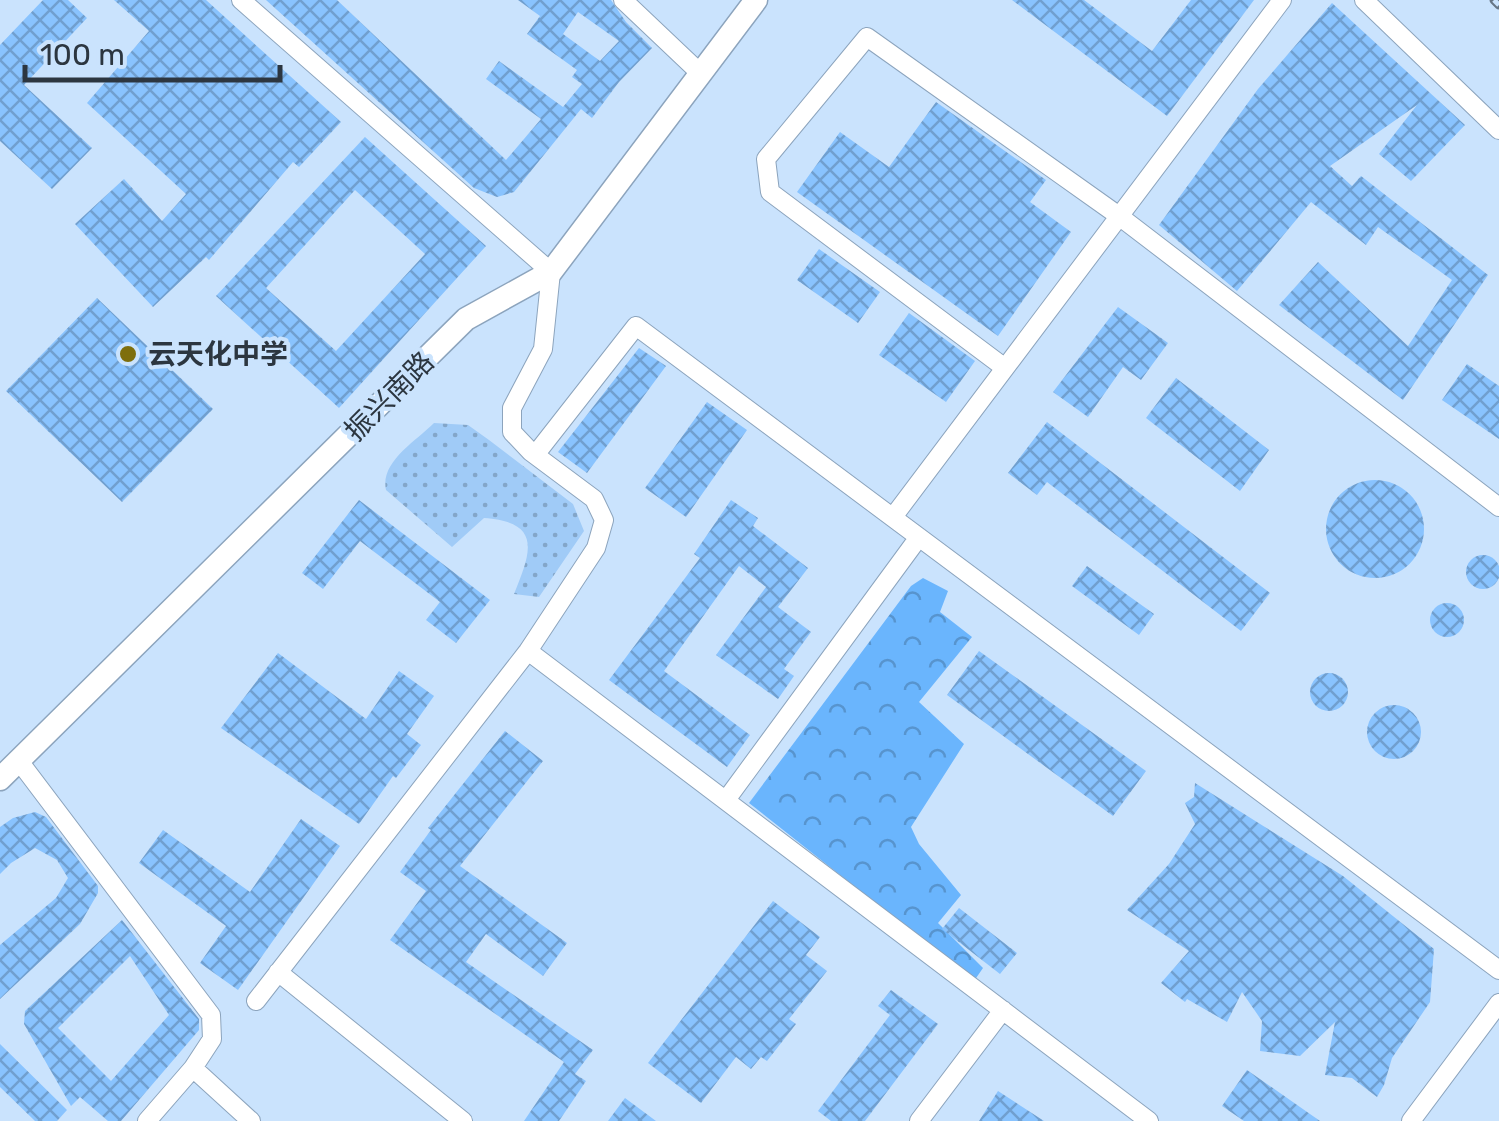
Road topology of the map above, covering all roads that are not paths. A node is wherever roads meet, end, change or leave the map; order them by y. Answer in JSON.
{"nodes":[{"id":1,"x":241,"y":0,"type":"edge"},
{"id":2,"x":624,"y":0,"type":"edge"},
{"id":3,"x":756,"y":0,"type":"edge"},
{"id":4,"x":1282,"y":0,"type":"edge"},
{"id":5,"x":1364,"y":0,"type":"edge"},
{"id":6,"x":700,"y":73,"type":"junction"},
{"id":7,"x":1499,"y":130,"type":"edge"},
{"id":8,"x":1119,"y":216,"type":"junction"},
{"id":9,"x":551,"y":272,"type":"junction"},
{"id":10,"x":1006,"y":368,"type":"junction"},
{"id":11,"x":535,"y":455,"type":"junction"},
{"id":12,"x":1499,"y":506,"type":"edge"},
{"id":13,"x":893,"y":518,"type":"junction"},
{"id":14,"x":920,"y":537,"type":"junction"},
{"id":15,"x":528,"y":650,"type":"junction"},
{"id":16,"x":19,"y":761,"type":"junction"},
{"id":17,"x":0,"y":779,"type":"edge"},
{"id":18,"x":726,"y":800,"type":"junction"},
{"id":19,"x":1499,"y":970,"type":"edge"},
{"id":20,"x":278,"y":972,"type":"junction"},
{"id":21,"x":256,"y":1001,"type":"dead end"},
{"id":22,"x":1499,"y":1003,"type":"edge"},
{"id":23,"x":1003,"y":1010,"type":"junction"},
{"id":24,"x":193,"y":1068,"type":"junction"},
{"id":25,"x":146,"y":1121,"type":"edge"},
{"id":26,"x":250,"y":1121,"type":"edge"},
{"id":27,"x":464,"y":1121,"type":"edge"},
{"id":28,"x":919,"y":1121,"type":"edge"},
{"id":29,"x":1149,"y":1121,"type":"edge"},
{"id":30,"x":1411,"y":1121,"type":"edge"}],
"edges":[{"from":1,"to":9,"type":"street"},
{"from":2,"to":6,"type":"street"},
{"from":3,"to":6,"type":"main road","name":"振兴南路"},
{"from":4,"to":8,"type":"street"},
{"from":5,"to":7,"type":"street"},
{"from":6,"to":9,"type":"main road","name":"振兴南路"},
{"from":8,"to":10,"type":"street"},
{"from":8,"to":10,"type":"street"},
{"from":8,"to":12,"type":"street"},
{"from":9,"to":11,"type":"street"},
{"from":9,"to":16,"type":"main road","name":"振兴南路"},
{"from":10,"to":13,"type":"street"},
{"from":11,"to":13,"type":"street"},
{"from":11,"to":15,"type":"street"},
{"from":13,"to":14,"type":"street"},
{"from":14,"to":18,"type":"street"},
{"from":14,"to":19,"type":"street"},
{"from":15,"to":18,"type":"street"},
{"from":15,"to":20,"type":"street"},
{"from":16,"to":17,"type":"main road","name":"振兴南路"},
{"from":16,"to":24,"type":"street"},
{"from":18,"to":23,"type":"street"},
{"from":20,"to":21,"type":"street"},
{"from":20,"to":27,"type":"street"},
{"from":22,"to":30,"type":"street"},
{"from":23,"to":28,"type":"street"},
{"from":23,"to":29,"type":"street"},
{"from":24,"to":25,"type":"street"},
{"from":24,"to":26,"type":"street"}]}
